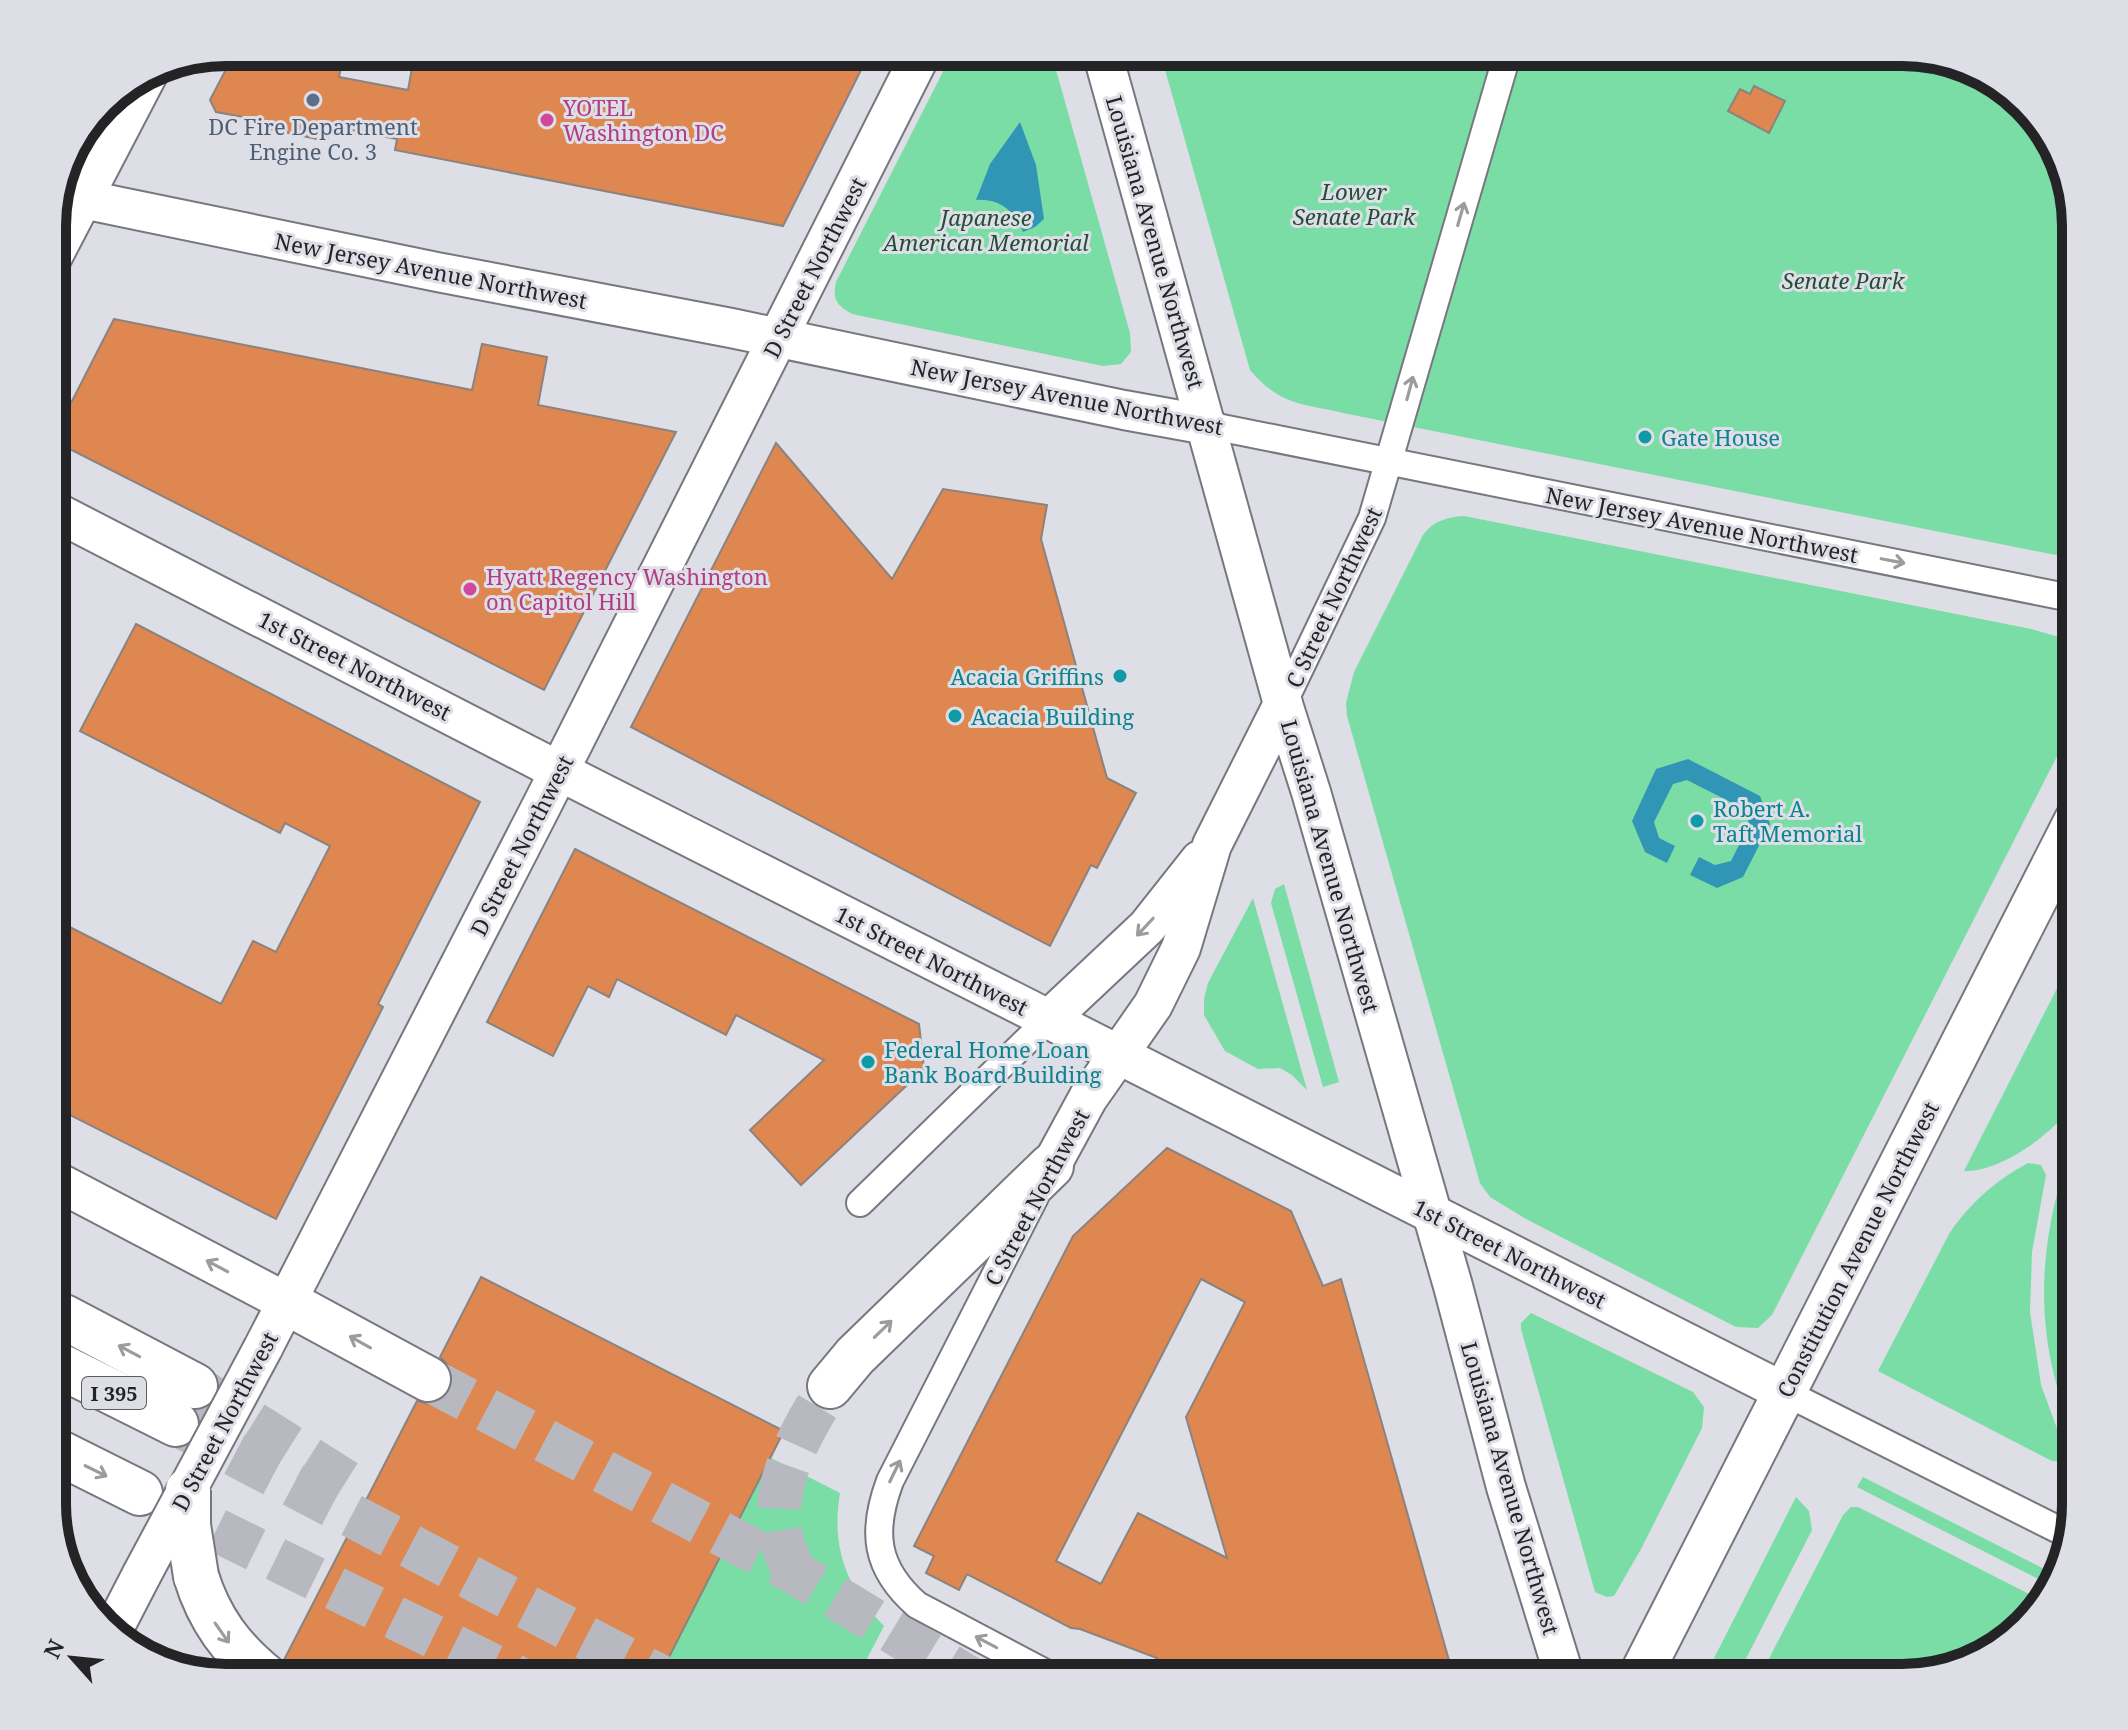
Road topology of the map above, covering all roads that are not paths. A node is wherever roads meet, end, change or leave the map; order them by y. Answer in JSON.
{"nodes":[{"id":1,"x":915,"y":66,"type":"edge"},
{"id":2,"x":1106,"y":66,"type":"edge"},
{"id":3,"x":1504,"y":66,"type":"edge"},
{"id":4,"x":135,"y":95,"type":"edge"},
{"id":5,"x":71,"y":196,"type":"edge"},
{"id":6,"x":779,"y":338,"type":"junction"},
{"id":7,"x":1207,"y":425,"type":"junction"},
{"id":8,"x":1389,"y":463,"type":"junction"},
{"id":9,"x":66,"y":517,"type":"edge"},
{"id":10,"x":2062,"y":596,"type":"edge"},
{"id":11,"x":1283,"y":704,"type":"junction"},
{"id":12,"x":559,"y":771,"type":"junction"},
{"id":13,"x":1212,"y":845,"type":"junction"},
{"id":14,"x":2062,"y":847,"type":"edge"},
{"id":15,"x":1049,"y":1019,"type":"junction"},
{"id":16,"x":1119,"y":1055,"type":"junction"},
{"id":17,"x":1051,"y":1166,"type":"junction"},
{"id":18,"x":66,"y":1186,"type":"edge"},
{"id":19,"x":860,"y":1203,"type":"dead end"},
{"id":20,"x":1431,"y":1213,"type":"junction"},
{"id":21,"x":286,"y":1302,"type":"junction"},
{"id":22,"x":66,"y":1318,"type":"edge"},
{"id":23,"x":66,"y":1366,"type":"edge"},
{"id":24,"x":428,"y":1379,"type":"tunnel mouth"},
{"id":25,"x":830,"y":1386,"type":"tunnel mouth"},
{"id":26,"x":1784,"y":1392,"type":"junction"},
{"id":27,"x":66,"y":1456,"type":"edge"},
{"id":28,"x":188,"y":1490,"type":"junction"},
{"id":29,"x":140,"y":1493,"type":"tunnel mouth"},
{"id":30,"x":2060,"y":1530,"type":"edge"},
{"id":31,"x":117,"y":1621,"type":"edge"},
{"id":32,"x":249,"y":1664,"type":"edge"},
{"id":33,"x":1029,"y":1664,"type":"edge"},
{"id":34,"x":1561,"y":1664,"type":"edge"},
{"id":35,"x":1646,"y":1664,"type":"edge"}],
"edges":[{"from":1,"to":6,"type":"street","name":"D Street Northwest"},
{"from":2,"to":7,"type":"street","name":"Louisiana Avenue Northwest"},
{"from":8,"to":3,"type":"street","name":"C Street Northwest","one_way":true},
{"from":4,"to":5,"type":"street"},
{"from":5,"to":6,"type":"street","name":"New Jersey Avenue Northwest"},
{"from":6,"to":7,"type":"street","name":"New Jersey Avenue Northwest"},
{"from":6,"to":12,"type":"street","name":"D Street Northwest"},
{"from":7,"to":8,"type":"street","name":"New Jersey Avenue Northwest"},
{"from":7,"to":11,"type":"street","name":"Louisiana Avenue Northwest"},
{"from":8,"to":10,"type":"street","name":"New Jersey Avenue Northwest","one_way":true},
{"from":8,"to":11,"type":"street","name":"C Street Northwest"},
{"from":9,"to":12,"type":"street","name":"1st Street Northwest"},
{"from":11,"to":13,"type":"street","name":"C Street Northwest"},
{"from":11,"to":20,"type":"street","name":"Louisiana Avenue Northwest"},
{"from":12,"to":15,"type":"street","name":"1st Street Northwest"},
{"from":12,"to":21,"type":"street","name":"D Street Northwest"},
{"from":13,"to":15,"type":"street","one_way":true},
{"from":13,"to":16,"type":"street","name":"C Street Northwest"},
{"from":14,"to":26,"type":"main road","name":"Constitution Avenue Northwest"},
{"from":15,"to":16,"type":"street","name":"1st Street Northwest"},
{"from":15,"to":19,"type":"street"},
{"from":16,"to":17,"type":"street","name":"C Street Northwest"},
{"from":16,"to":20,"type":"street","name":"1st Street Northwest"},
{"from":25,"to":17,"type":"highway","one_way":true},
{"from":33,"to":17,"type":"street","name":"C Street Northwest","one_way":true},
{"from":21,"to":18,"type":"street","one_way":true},
{"from":20,"to":26,"type":"street","name":"1st Street Northwest"},
{"from":20,"to":34,"type":"street","name":"Louisiana Avenue Northwest"},
{"from":24,"to":21,"type":"highway","one_way":true},
{"from":21,"to":28,"type":"street","name":"D Street Northwest","bridge":true},
{"from":23,"to":22,"type":"highway","number":"I 395","one_way":true},
{"from":26,"to":30,"type":"street","name":"1st Street Northwest"},
{"from":26,"to":35,"type":"main road","name":"Constitution Avenue Northwest"},
{"from":27,"to":29,"type":"highway","one_way":true},
{"from":28,"to":31,"type":"street","name":"D Street Northwest","bridge":true},
{"from":28,"to":32,"type":"highway","one_way":true,"bridge":true}]}
